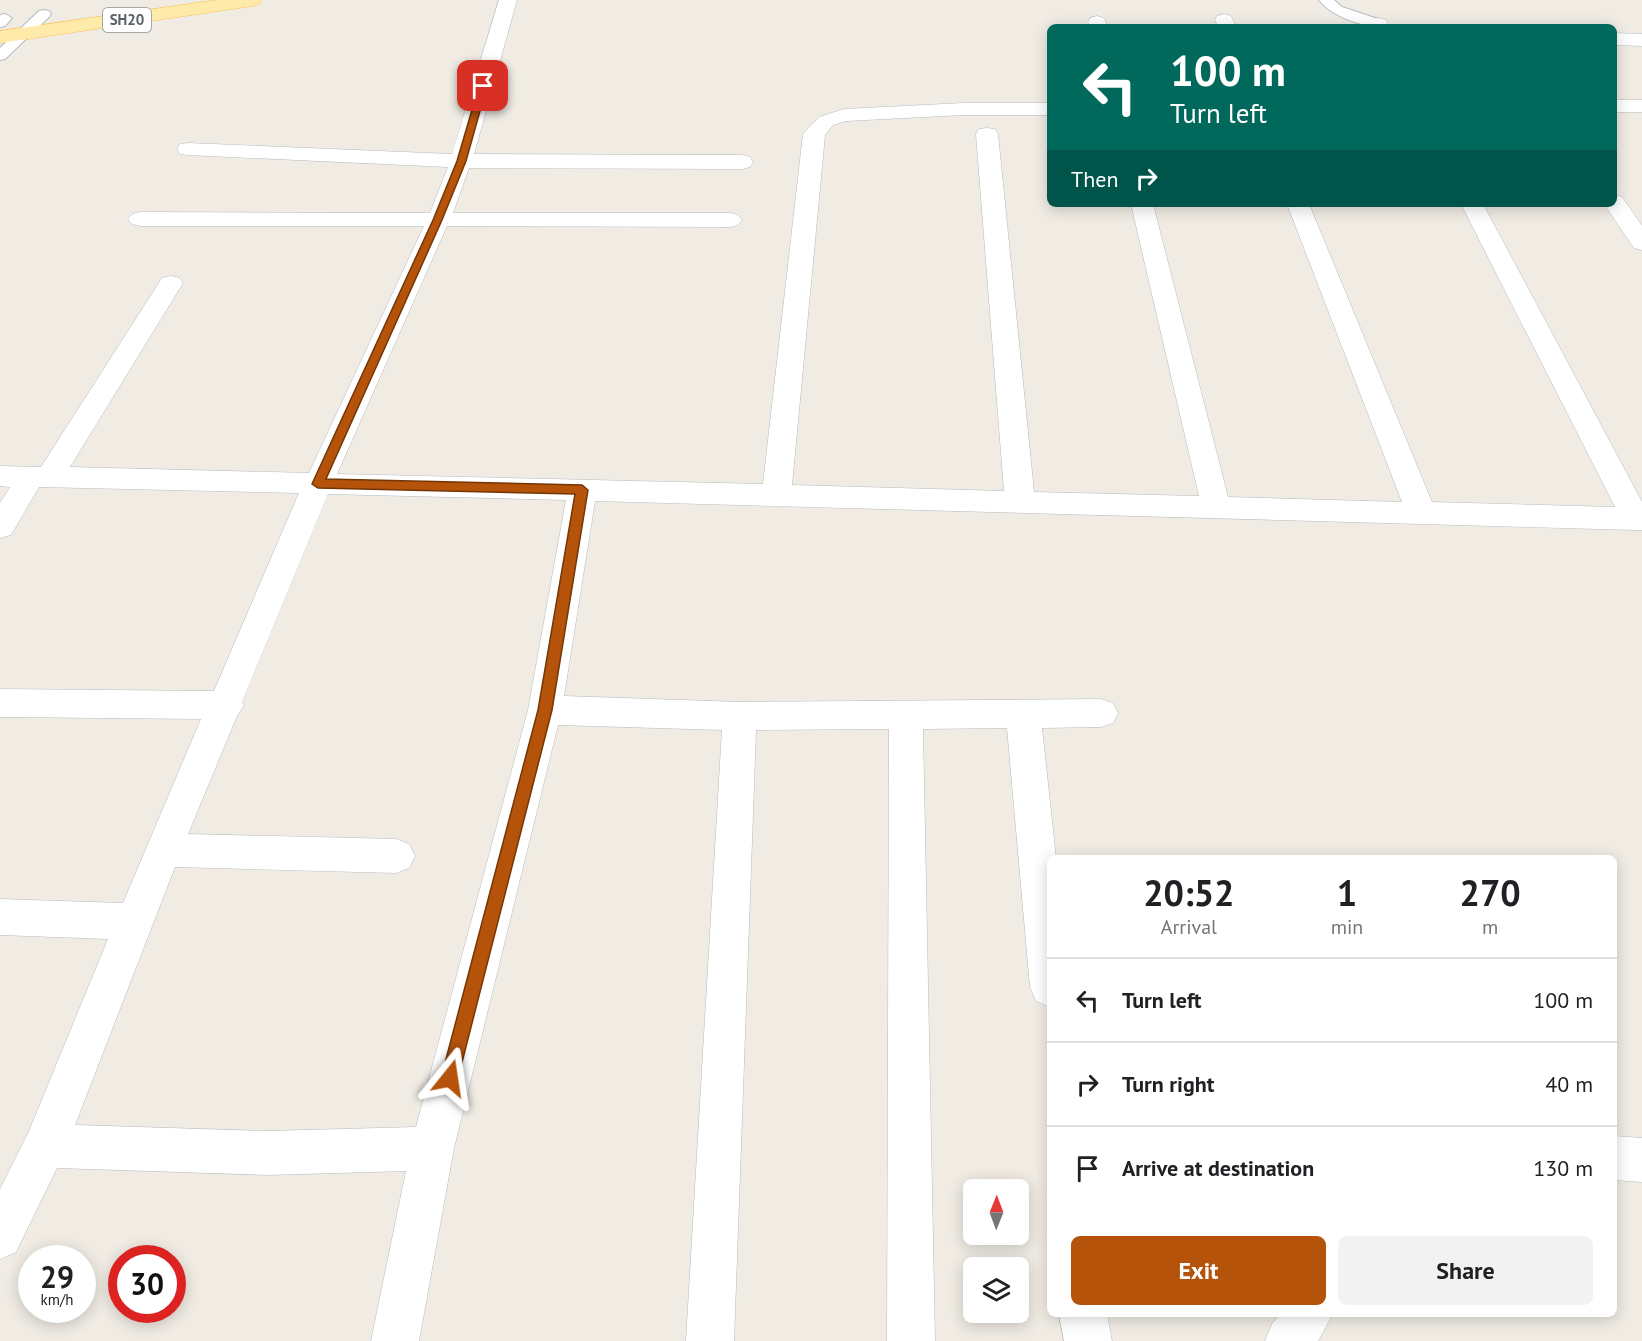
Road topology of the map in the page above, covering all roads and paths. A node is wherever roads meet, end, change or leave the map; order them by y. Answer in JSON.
{"nodes":[{"id":1,"x":146,"y":0,"type":"edge"},
{"id":2,"x":253,"y":0,"type":"edge"},
{"id":3,"x":508,"y":0,"type":"edge"},
{"id":4,"x":1326,"y":0,"type":"edge"},
{"id":5,"x":44,"y":14,"type":"junction"},
{"id":6,"x":2,"y":20,"type":"edge"},
{"id":7,"x":1374,"y":24,"type":"edge"},
{"id":8,"x":20,"y":35,"type":"junction"},
{"id":9,"x":0,"y":37,"type":"edge"},
{"id":10,"x":1617,"y":39,"type":"edge"},
{"id":11,"x":1642,"y":40,"type":"edge"},
{"id":12,"x":0,"y":56,"type":"edge"},
{"id":13,"x":1617,"y":106,"type":"edge"},
{"id":14,"x":1642,"y":106,"type":"edge"},
{"id":15,"x":1047,"y":109,"type":"edge"},
{"id":16,"x":987,"y":134,"type":"dead end"},
{"id":17,"x":188,"y":149,"type":"dead end"},
{"id":18,"x":461,"y":161,"type":"junction"},
{"id":19,"x":742,"y":162,"type":"dead end"},
{"id":20,"x":1617,"y":206,"type":"edge"},
{"id":21,"x":1143,"y":207,"type":"edge"},
{"id":22,"x":1299,"y":207,"type":"edge"},
{"id":23,"x":1474,"y":207,"type":"edge"},
{"id":24,"x":140,"y":219,"type":"dead end"},
{"id":25,"x":438,"y":220,"type":"junction"},
{"id":26,"x":730,"y":220,"type":"dead end"},
{"id":27,"x":1642,"y":243,"type":"edge"},
{"id":28,"x":171,"y":283,"type":"dead end"},
{"id":29,"x":0,"y":476,"type":"edge"},
{"id":30,"x":40,"y":477,"type":"junction"},
{"id":31,"x":318,"y":484,"type":"junction"},
{"id":32,"x":582,"y":490,"type":"junction"},
{"id":33,"x":776,"y":495,"type":"junction"},
{"id":34,"x":1020,"y":502,"type":"junction"},
{"id":35,"x":1216,"y":507,"type":"junction"},
{"id":36,"x":1422,"y":513,"type":"junction"},
{"id":37,"x":1639,"y":519,"type":"edge"},
{"id":38,"x":0,"y":527,"type":"edge"},
{"id":39,"x":0,"y":703,"type":"edge"},
{"id":40,"x":226,"y":705,"type":"junction"},
{"id":41,"x":545,"y":710,"type":"junction"},
{"id":42,"x":1023,"y":713,"type":"junction"},
{"id":43,"x":1101,"y":713,"type":"dead end"},
{"id":44,"x":906,"y":715,"type":"junction"},
{"id":45,"x":740,"y":716,"type":"junction"},
{"id":46,"x":163,"y":850,"type":"junction"},
{"id":47,"x":396,"y":856,"type":"dead end"},
{"id":48,"x":0,"y":917,"type":"edge"},
{"id":49,"x":134,"y":922,"type":"junction"},
{"id":50,"x":1047,"y":957,"type":"edge"},
{"id":51,"x":45,"y":1146,"type":"junction"},
{"id":52,"x":432,"y":1148,"type":"junction"},
{"id":53,"x":1617,"y":1158,"type":"edge"},
{"id":54,"x":1642,"y":1160,"type":"edge"},
{"id":55,"x":1,"y":1231,"type":"edge"},
{"id":56,"x":1083,"y":1317,"type":"edge"},
{"id":57,"x":1308,"y":1317,"type":"edge"},
{"id":58,"x":395,"y":1341,"type":"edge"},
{"id":59,"x":711,"y":1341,"type":"edge"},
{"id":60,"x":911,"y":1341,"type":"edge"},
{"id":61,"x":1088,"y":1341,"type":"edge"},
{"id":62,"x":1289,"y":1341,"type":"edge"}],
"edges":[{"from":1,"to":5,"type":"main road","number":"SH20"},
{"from":2,"to":8,"type":"main road","number":"SH20"},
{"from":3,"to":18,"type":"street"},
{"from":4,"to":7,"type":"lane"},
{"from":5,"to":6,"type":"main road","number":"SH20"},
{"from":5,"to":8,"type":"lane"},
{"from":8,"to":9,"type":"main road","number":"SH20"},
{"from":8,"to":12,"type":"lane"},
{"from":10,"to":11,"type":"street"},
{"from":13,"to":14,"type":"street"},
{"from":15,"to":33,"type":"street"},
{"from":16,"to":34,"type":"street"},
{"from":17,"to":18,"type":"street"},
{"from":18,"to":19,"type":"street"},
{"from":18,"to":25,"type":"street"},
{"from":20,"to":27,"type":"street"},
{"from":21,"to":35,"type":"street"},
{"from":22,"to":36,"type":"street"},
{"from":23,"to":37,"type":"street"},
{"from":24,"to":25,"type":"street"},
{"from":25,"to":26,"type":"street"},
{"from":25,"to":31,"type":"street"},
{"from":28,"to":30,"type":"street"},
{"from":29,"to":30,"type":"street"},
{"from":30,"to":31,"type":"street"},
{"from":30,"to":38,"type":"street"},
{"from":31,"to":32,"type":"street"},
{"from":31,"to":40,"type":"street"},
{"from":32,"to":33,"type":"street"},
{"from":32,"to":41,"type":"street"},
{"from":33,"to":34,"type":"street"},
{"from":34,"to":35,"type":"street"},
{"from":35,"to":36,"type":"street"},
{"from":36,"to":37,"type":"street"},
{"from":39,"to":40,"type":"street"},
{"from":40,"to":46,"type":"street"},
{"from":41,"to":45,"type":"street"},
{"from":41,"to":52,"type":"street"},
{"from":42,"to":43,"type":"street"},
{"from":42,"to":44,"type":"street"},
{"from":42,"to":50,"type":"street"},
{"from":44,"to":45,"type":"street"},
{"from":44,"to":60,"type":"street"},
{"from":45,"to":59,"type":"street"},
{"from":46,"to":47,"type":"street"},
{"from":46,"to":49,"type":"street"},
{"from":48,"to":49,"type":"street"},
{"from":49,"to":51,"type":"street"},
{"from":51,"to":52,"type":"street"},
{"from":51,"to":55,"type":"street"},
{"from":52,"to":58,"type":"street"},
{"from":53,"to":54,"type":"street"},
{"from":56,"to":61,"type":"street"},
{"from":57,"to":62,"type":"street"}]}
